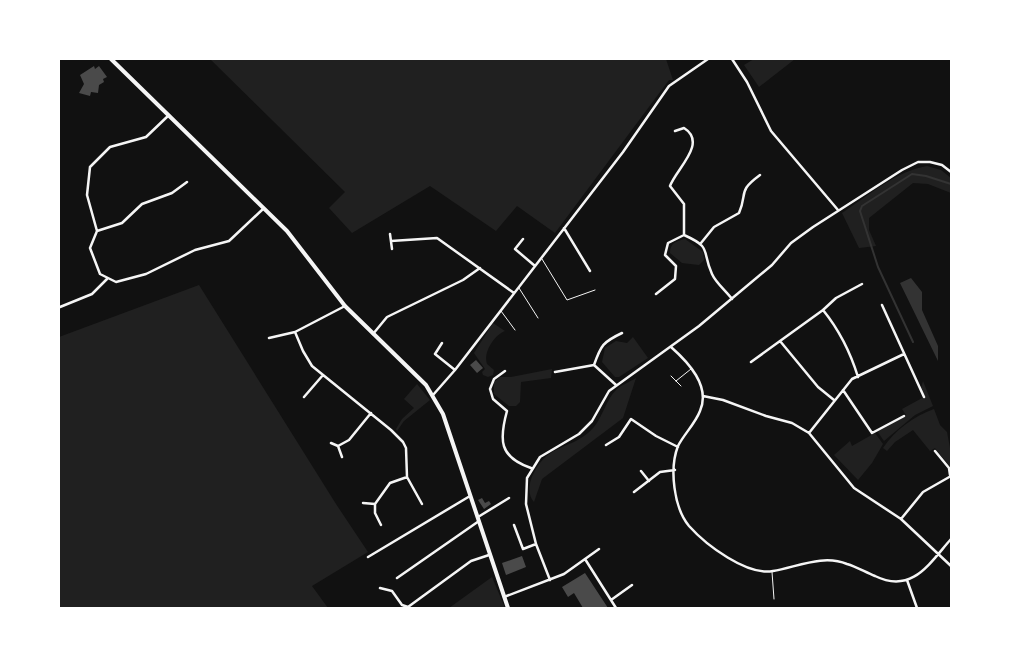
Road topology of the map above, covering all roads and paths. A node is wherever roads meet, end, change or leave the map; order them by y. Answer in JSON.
{"nodes":[{"id":1,"x":112,"y":59,"type":"edge"},
{"id":2,"x":708,"y":59,"type":"edge"},
{"id":3,"x":732,"y":59,"type":"edge"},
{"id":4,"x":169,"y":115,"type":"junction"},
{"id":5,"x":676,"y":131,"type":"dead end"},
{"id":6,"x":951,"y":172,"type":"edge"},
{"id":7,"x":760,"y":175,"type":"dead end"},
{"id":8,"x":187,"y":182,"type":"dead end"},
{"id":9,"x":264,"y":208,"type":"junction"},
{"id":10,"x":838,"y":210,"type":"junction"},
{"id":11,"x":564,"y":228,"type":"junction"},
{"id":12,"x":97,"y":231,"type":"junction"},
{"id":13,"x":390,"y":234,"type":"dead end"},
{"id":14,"x":684,"y":234,"type":"junction"},
{"id":15,"x":523,"y":239,"type":"dead end"},
{"id":16,"x":391,"y":241,"type":"junction"},
{"id":17,"x":701,"y":243,"type":"junction"},
{"id":18,"x":392,"y":249,"type":"dead end"},
{"id":19,"x":541,"y":258,"type":"junction"},
{"id":20,"x":535,"y":266,"type":"junction"},
{"id":21,"x":480,"y":268,"type":"junction"},
{"id":22,"x":590,"y":270,"type":"dead end"},
{"id":23,"x":107,"y":279,"type":"junction"},
{"id":24,"x":862,"y":284,"type":"dead end"},
{"id":25,"x":518,"y":288,"type":"junction"},
{"id":26,"x":595,"y":290,"type":"dead end"},
{"id":27,"x":514,"y":293,"type":"junction"},
{"id":28,"x":656,"y":294,"type":"dead end"},
{"id":29,"x":732,"y":298,"type":"junction"},
{"id":30,"x":882,"y":305,"type":"dead end"},
{"id":31,"x":345,"y":306,"type":"junction"},
{"id":32,"x":60,"y":307,"type":"dead end"},
{"id":33,"x":500,"y":310,"type":"junction"},
{"id":34,"x":823,"y":310,"type":"junction"},
{"id":35,"x":538,"y":318,"type":"dead end"},
{"id":36,"x":515,"y":330,"type":"dead end"},
{"id":37,"x":295,"y":332,"type":"junction"},
{"id":38,"x":622,"y":333,"type":"dead end"},
{"id":39,"x":373,"y":334,"type":"junction"},
{"id":40,"x":269,"y":338,"type":"dead end"},
{"id":41,"x":780,"y":341,"type":"junction"},
{"id":42,"x":442,"y":344,"type":"dead end"},
{"id":43,"x":671,"y":347,"type":"junction"},
{"id":44,"x":904,"y":354,"type":"junction"},
{"id":45,"x":751,"y":362,"type":"dead end"},
{"id":46,"x":594,"y":364,"type":"junction"},
{"id":47,"x":692,"y":369,"type":"junction"},
{"id":48,"x":455,"y":370,"type":"junction"},
{"id":49,"x":505,"y":371,"type":"dead end"},
{"id":50,"x":556,"y":372,"type":"dead end"},
{"id":51,"x":323,"y":375,"type":"junction"},
{"id":52,"x":671,"y":376,"type":"dead end"},
{"id":53,"x":858,"y":377,"type":"junction"},
{"id":54,"x":676,"y":380,"type":"junction"},
{"id":55,"x":616,"y":385,"type":"junction"},
{"id":56,"x":681,"y":386,"type":"dead end"},
{"id":57,"x":843,"y":390,"type":"junction"},
{"id":58,"x":433,"y":395,"type":"junction"},
{"id":59,"x":703,"y":396,"type":"junction"},
{"id":60,"x":304,"y":397,"type":"dead end"},
{"id":61,"x":924,"y":397,"type":"dead end"},
{"id":62,"x":834,"y":400,"type":"junction"},
{"id":63,"x":371,"y":413,"type":"junction"},
{"id":64,"x":904,"y":416,"type":"dead end"},
{"id":65,"x":809,"y":433,"type":"junction"},
{"id":66,"x":331,"y":443,"type":"dead end"},
{"id":67,"x":338,"y":446,"type":"junction"},
{"id":68,"x":606,"y":446,"type":"dead end"},
{"id":69,"x":678,"y":447,"type":"junction"},
{"id":70,"x":935,"y":451,"type":"dead end"},
{"id":71,"x":342,"y":457,"type":"dead end"},
{"id":72,"x":531,"y":468,"type":"junction"},
{"id":73,"x":675,"y":470,"type":"junction"},
{"id":74,"x":641,"y":471,"type":"dead end"},
{"id":75,"x":950,"y":475,"type":"edge"},
{"id":76,"x":407,"y":477,"type":"junction"},
{"id":77,"x":649,"y":481,"type":"junction"},
{"id":78,"x":634,"y":492,"type":"dead end"},
{"id":79,"x":471,"y":496,"type":"junction"},
{"id":80,"x":509,"y":498,"type":"dead end"},
{"id":81,"x":363,"y":503,"type":"dead end"},
{"id":82,"x":375,"y":504,"type":"junction"},
{"id":83,"x":422,"y":504,"type":"dead end"},
{"id":84,"x":479,"y":519,"type":"junction"},
{"id":85,"x":900,"y":519,"type":"junction"},
{"id":86,"x":381,"y":525,"type":"dead end"},
{"id":87,"x":514,"y":525,"type":"dead end"},
{"id":88,"x":951,"y":539,"type":"edge"},
{"id":89,"x":536,"y":544,"type":"junction"},
{"id":90,"x":599,"y":549,"type":"dead end"},
{"id":91,"x":938,"y":554,"type":"junction"},
{"id":92,"x":488,"y":555,"type":"junction"},
{"id":93,"x":368,"y":557,"type":"dead end"},
{"id":94,"x":585,"y":559,"type":"junction"},
{"id":95,"x":951,"y":566,"type":"edge"},
{"id":96,"x":772,"y":572,"type":"junction"},
{"id":97,"x":397,"y":578,"type":"dead end"},
{"id":98,"x":550,"y":580,"type":"junction"},
{"id":99,"x":908,"y":580,"type":"junction"},
{"id":100,"x":632,"y":584,"type":"dead end"},
{"id":101,"x":380,"y":588,"type":"dead end"},
{"id":102,"x":504,"y":597,"type":"junction"},
{"id":103,"x":774,"y":599,"type":"dead end"},
{"id":104,"x":611,"y":600,"type":"junction"},
{"id":105,"x":508,"y":608,"type":"edge"},
{"id":106,"x":616,"y":608,"type":"edge"},
{"id":107,"x":917,"y":608,"type":"edge"}],
"edges":[{"from":1,"to":4,"type":"main road"},
{"from":2,"to":11,"type":"street"},
{"from":3,"to":10,"type":"street"},
{"from":4,"to":9,"type":"main road"},
{"from":4,"to":12,"type":"street"},
{"from":5,"to":14,"type":"street"},
{"from":6,"to":10,"type":"street"},
{"from":7,"to":17,"type":"street"},
{"from":8,"to":12,"type":"street"},
{"from":9,"to":23,"type":"street"},
{"from":9,"to":31,"type":"main road"},
{"from":10,"to":29,"type":"street"},
{"from":11,"to":19,"type":"street"},
{"from":11,"to":22,"type":"street"},
{"from":12,"to":23,"type":"street"},
{"from":13,"to":16,"type":"street"},
{"from":14,"to":17,"type":"street"},
{"from":14,"to":28,"type":"street"},
{"from":15,"to":20,"type":"street"},
{"from":16,"to":18,"type":"street"},
{"from":16,"to":21,"type":"street"},
{"from":17,"to":29,"type":"street"},
{"from":19,"to":20,"type":"street"},
{"from":19,"to":26,"type":"lane"},
{"from":20,"to":25,"type":"street"},
{"from":21,"to":27,"type":"street"},
{"from":21,"to":39,"type":"street"},
{"from":23,"to":32,"type":"street"},
{"from":24,"to":34,"type":"street"},
{"from":25,"to":27,"type":"street"},
{"from":25,"to":35,"type":"lane"},
{"from":27,"to":33,"type":"street"},
{"from":29,"to":43,"type":"street"},
{"from":30,"to":44,"type":"street"},
{"from":31,"to":37,"type":"street"},
{"from":31,"to":39,"type":"main road"},
{"from":33,"to":36,"type":"lane"},
{"from":33,"to":48,"type":"street"},
{"from":34,"to":41,"type":"street"},
{"from":34,"to":53,"type":"street"},
{"from":37,"to":40,"type":"street"},
{"from":37,"to":51,"type":"street"},
{"from":38,"to":46,"type":"street"},
{"from":39,"to":58,"type":"main road"},
{"from":41,"to":45,"type":"street"},
{"from":41,"to":62,"type":"street"},
{"from":42,"to":48,"type":"street"},
{"from":43,"to":47,"type":"street"},
{"from":43,"to":55,"type":"street"},
{"from":44,"to":53,"type":"street"},
{"from":44,"to":61,"type":"street"},
{"from":46,"to":50,"type":"street"},
{"from":46,"to":55,"type":"street"},
{"from":47,"to":54,"type":"lane"},
{"from":47,"to":59,"type":"street"},
{"from":48,"to":58,"type":"street"},
{"from":49,"to":72,"type":"street"},
{"from":51,"to":60,"type":"street"},
{"from":51,"to":63,"type":"street"},
{"from":52,"to":54,"type":"lane"},
{"from":53,"to":57,"type":"street"},
{"from":54,"to":56,"type":"lane"},
{"from":55,"to":72,"type":"street"},
{"from":57,"to":62,"type":"street"},
{"from":57,"to":64,"type":"street"},
{"from":58,"to":79,"type":"main road"},
{"from":59,"to":65,"type":"street"},
{"from":59,"to":69,"type":"street"},
{"from":62,"to":65,"type":"street"},
{"from":63,"to":67,"type":"street"},
{"from":63,"to":76,"type":"street"},
{"from":65,"to":85,"type":"street"},
{"from":66,"to":67,"type":"street"},
{"from":67,"to":71,"type":"street"},
{"from":68,"to":69,"type":"street"},
{"from":69,"to":73,"type":"street"},
{"from":70,"to":75,"type":"street"},
{"from":72,"to":89,"type":"street"},
{"from":73,"to":77,"type":"street"},
{"from":73,"to":96,"type":"street"},
{"from":74,"to":77,"type":"street"},
{"from":75,"to":85,"type":"street"},
{"from":76,"to":82,"type":"street"},
{"from":76,"to":83,"type":"street"},
{"from":77,"to":78,"type":"street"},
{"from":79,"to":84,"type":"main road"},
{"from":79,"to":93,"type":"street"},
{"from":80,"to":84,"type":"street"},
{"from":81,"to":82,"type":"street"},
{"from":82,"to":86,"type":"street"},
{"from":84,"to":92,"type":"main road"},
{"from":84,"to":97,"type":"street"},
{"from":85,"to":91,"type":"street"},
{"from":87,"to":89,"type":"street"},
{"from":88,"to":91,"type":"street"},
{"from":89,"to":98,"type":"street"},
{"from":90,"to":94,"type":"street"},
{"from":91,"to":95,"type":"street"},
{"from":91,"to":99,"type":"street"},
{"from":92,"to":101,"type":"street"},
{"from":92,"to":102,"type":"main road"},
{"from":94,"to":98,"type":"street"},
{"from":94,"to":104,"type":"street"},
{"from":96,"to":99,"type":"street"},
{"from":96,"to":103,"type":"lane"},
{"from":98,"to":102,"type":"street"},
{"from":99,"to":107,"type":"street"},
{"from":100,"to":104,"type":"street"},
{"from":102,"to":105,"type":"main road"},
{"from":104,"to":106,"type":"street"}]}
